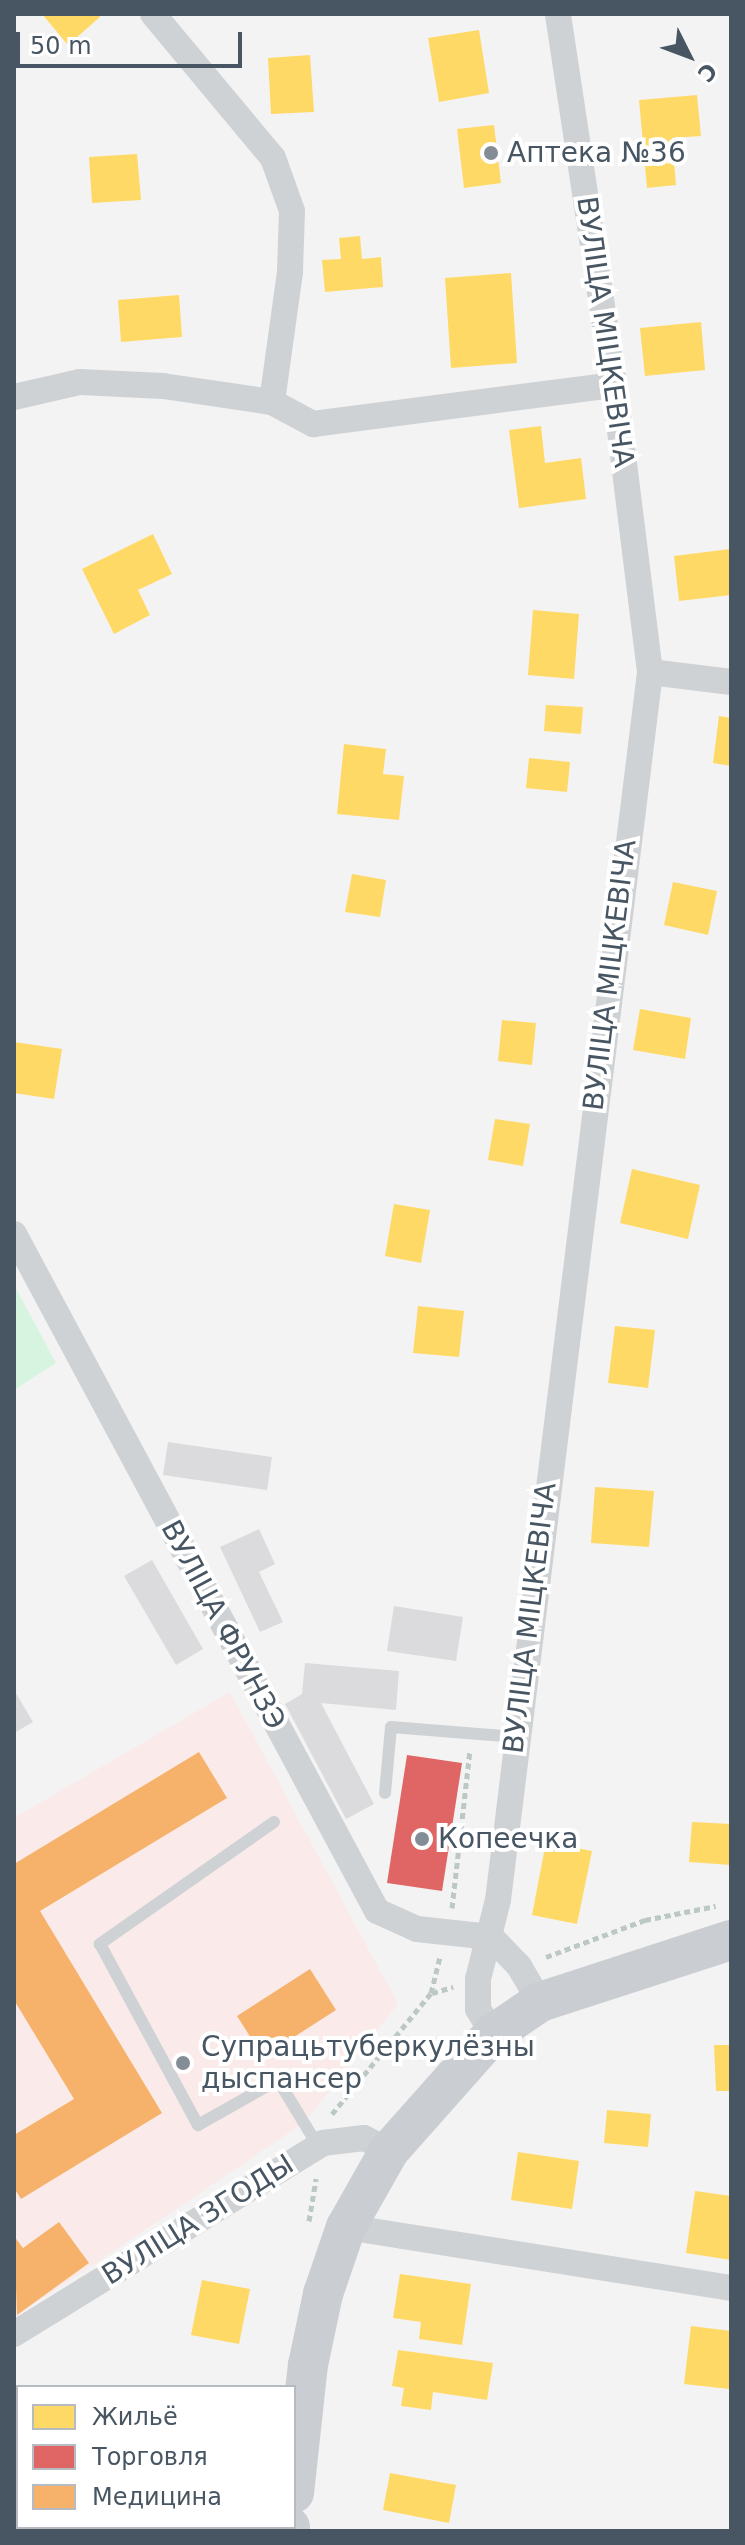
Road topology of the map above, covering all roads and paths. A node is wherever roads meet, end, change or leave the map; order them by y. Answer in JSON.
{"nodes":[{"id":1,"x":153,"y":14,"type":"edge"},
{"id":2,"x":558,"y":14,"type":"edge"},
{"id":3,"x":614,"y":385,"type":"junction"},
{"id":4,"x":14,"y":397,"type":"edge"},
{"id":5,"x":272,"y":402,"type":"junction"},
{"id":6,"x":650,"y":672,"type":"junction"},
{"id":7,"x":731,"y":682,"type":"edge"},
{"id":8,"x":14,"y":1234,"type":"edge"},
{"id":9,"x":472,"y":1734,"type":"junction"},
{"id":10,"x":515,"y":1737,"type":"junction"},
{"id":11,"x":385,"y":1793,"type":"dead end"},
{"id":12,"x":457,"y":1795,"type":"dead end"},
{"id":13,"x":465,"y":1796,"type":"junction"},
{"id":14,"x":274,"y":1822,"type":"dead end"},
{"id":15,"x":731,"y":1903,"type":"edge"},
{"id":16,"x":446,"y":1932,"type":"junction"},
{"id":17,"x":491,"y":1937,"type":"junction"},
{"id":18,"x":731,"y":1940,"type":"edge"},
{"id":19,"x":519,"y":1966,"type":"junction"},
{"id":20,"x":478,"y":1979,"type":"junction"},
{"id":21,"x":540,"y":2002,"type":"junction"},
{"id":22,"x":493,"y":2034,"type":"junction"},
{"id":23,"x":318,"y":2146,"type":"junction"},
{"id":24,"x":389,"y":2151,"type":"junction"},
{"id":25,"x":346,"y":2227,"type":"junction"},
{"id":26,"x":731,"y":2288,"type":"edge"},
{"id":27,"x":14,"y":2334,"type":"edge"},
{"id":28,"x":296,"y":2475,"type":"edge"}],
"edges":[{"from":1,"to":5,"type":"street"},
{"from":2,"to":3,"type":"street","name":"ВУЛІЦА МІЦКЕВІЧА"},
{"from":3,"to":5,"type":"street"},
{"from":3,"to":6,"type":"street","name":"ВУЛІЦА МІЦКЕВІЧА"},
{"from":4,"to":5,"type":"street"},
{"from":6,"to":7,"type":"street"},
{"from":6,"to":10,"type":"street","name":"ВУЛІЦА МІЦКЕВІЧА"},
{"from":8,"to":16,"type":"street","name":"ВУЛІЦА ФРУНЗЭ"},
{"from":9,"to":10,"type":"lane"},
{"from":9,"to":11,"type":"lane"},
{"from":9,"to":13,"type":"path"},
{"from":10,"to":17,"type":"street","name":"ВУЛІЦА МІЦКЕВІЧА"},
{"from":12,"to":13,"type":"path"},
{"from":13,"to":16,"type":"path"},
{"from":14,"to":23,"type":"lane"},
{"from":15,"to":19,"type":"path"},
{"from":16,"to":17,"type":"street","name":"ВУЛІЦА ФРУНЗЭ"},
{"from":16,"to":20,"type":"path"},
{"from":17,"to":19,"type":"street"},
{"from":17,"to":20,"type":"street","name":"ВУЛІЦА МІЦКЕВІЧА"},
{"from":18,"to":21,"type":"main road"},
{"from":19,"to":21,"type":"street"},
{"from":20,"to":22,"type":"street","name":"ВУЛІЦА МІЦКЕВІЧА"},
{"from":21,"to":22,"type":"main road"},
{"from":22,"to":24,"type":"main road"},
{"from":23,"to":24,"type":"street","name":"ВУЛІЦА ЗГОДЫ"},
{"from":23,"to":27,"type":"street","name":"ВУЛІЦА ЗГОДЫ"},
{"from":24,"to":25,"type":"main road"},
{"from":25,"to":26,"type":"street"},
{"from":25,"to":28,"type":"main road"}]}
